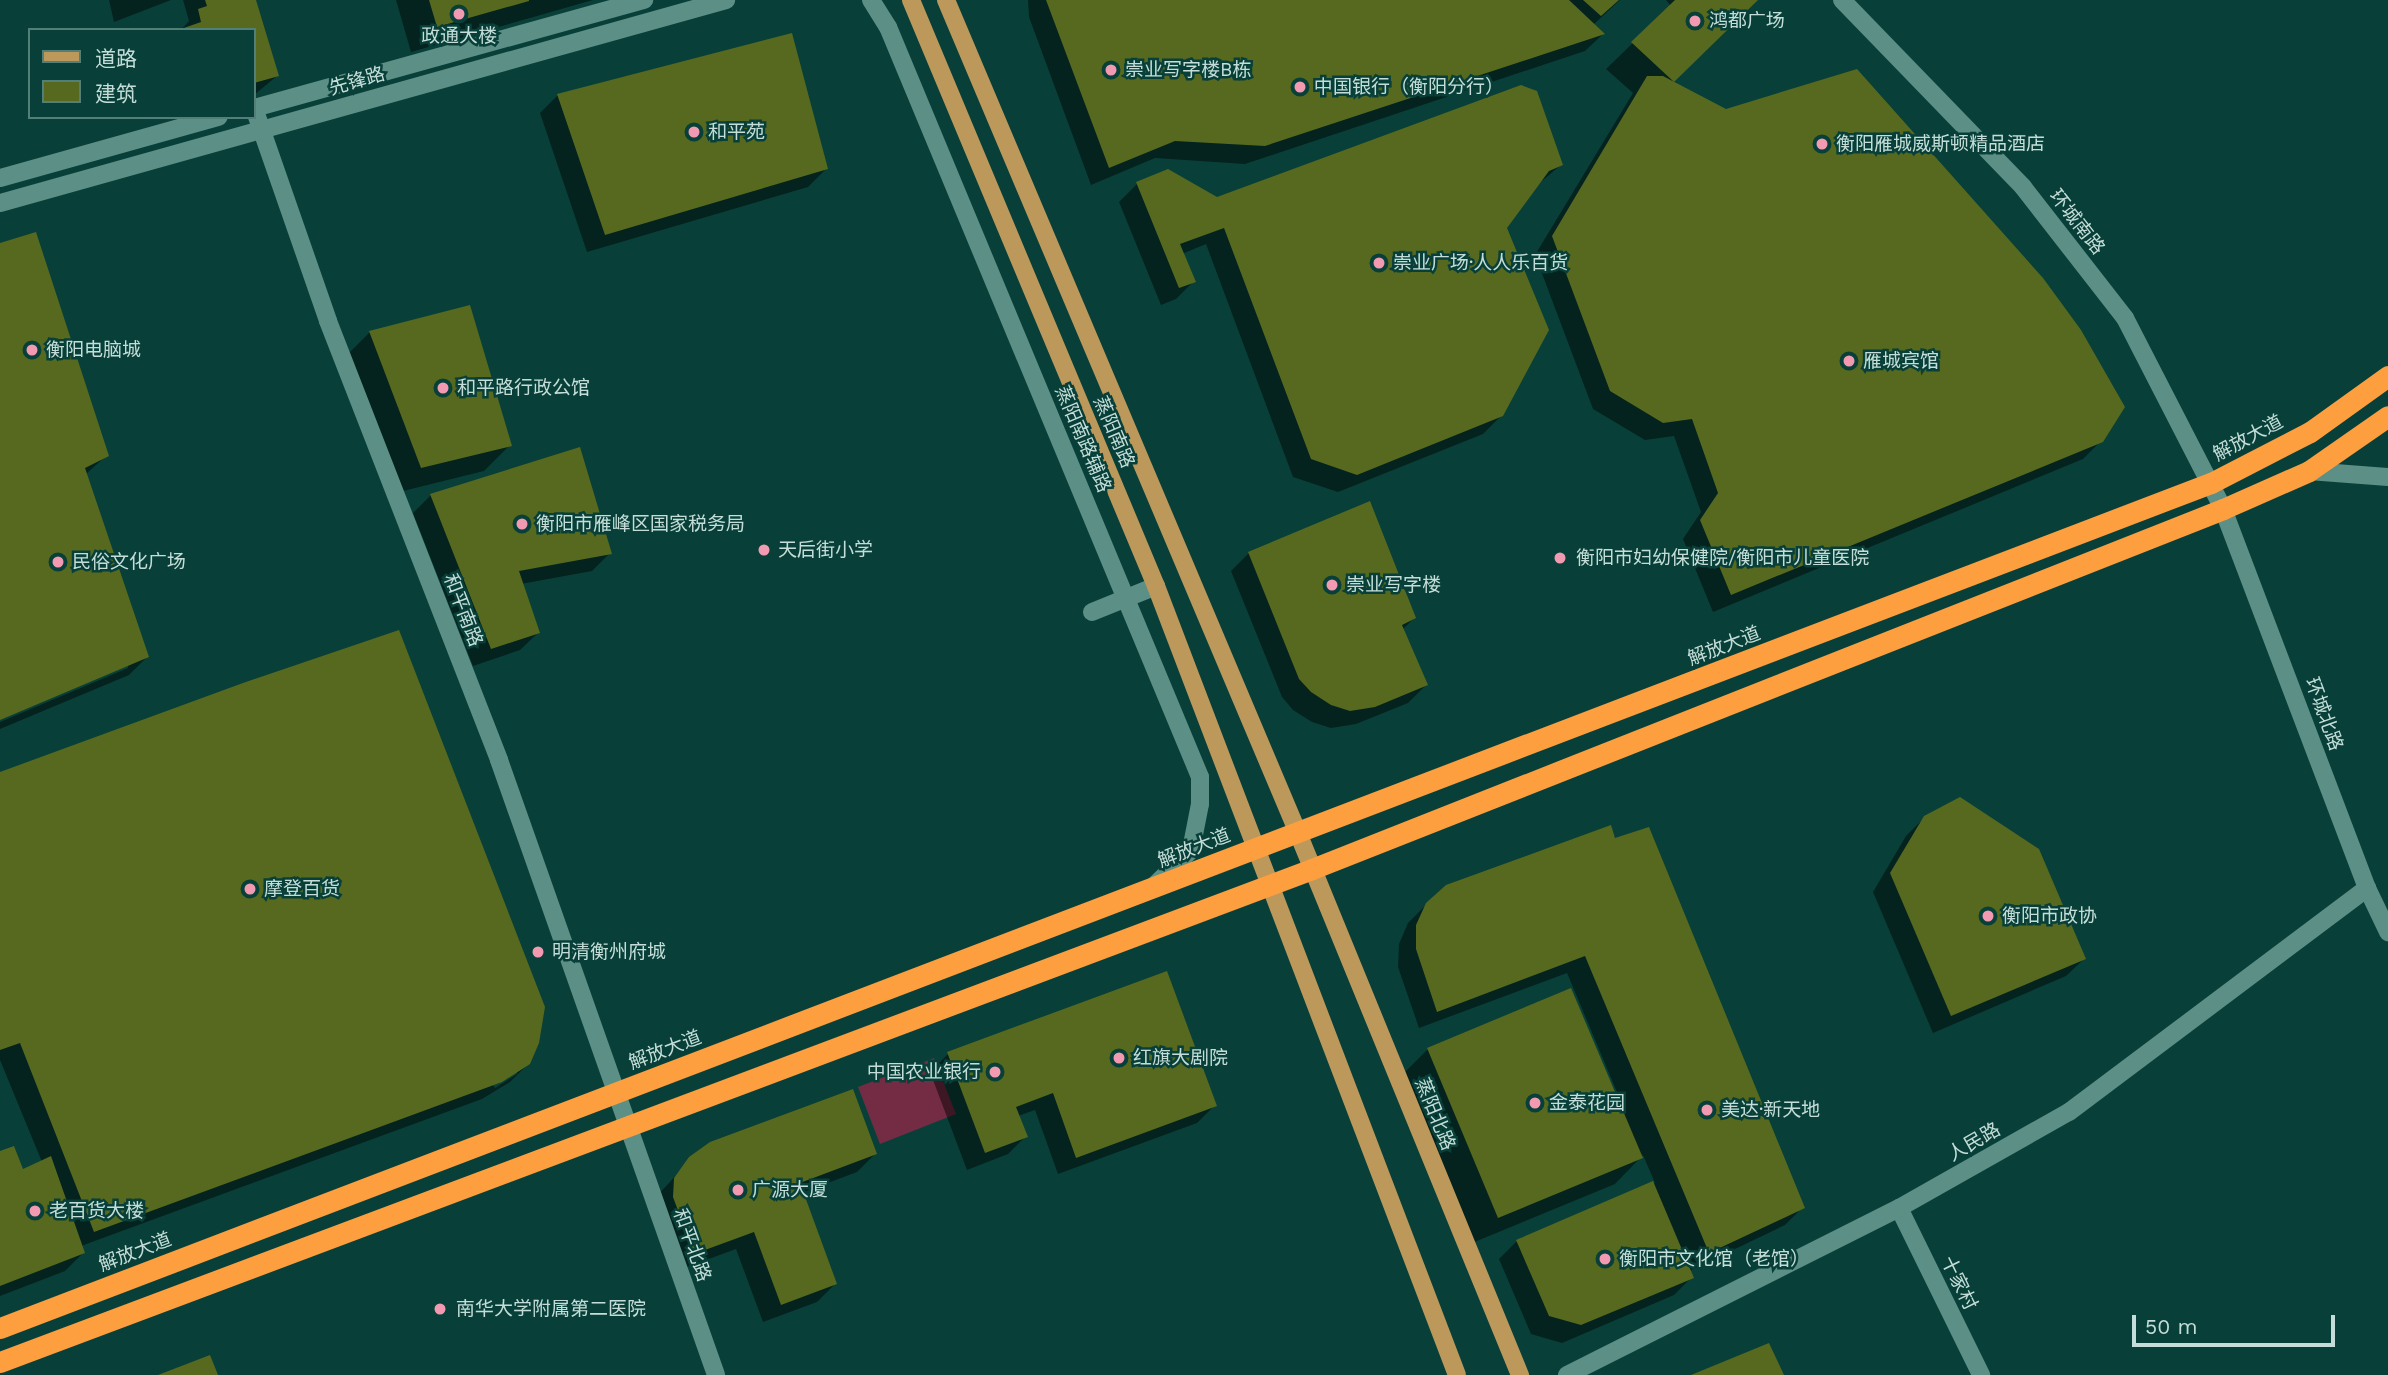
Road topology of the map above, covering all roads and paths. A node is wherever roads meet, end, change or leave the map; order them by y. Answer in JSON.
{"nodes":[{"id":1,"x":644,"y":0,"type":"edge"},
{"id":2,"x":726,"y":0,"type":"edge"},
{"id":3,"x":872,"y":0,"type":"edge"},
{"id":4,"x":911,"y":0,"type":"edge"},
{"id":5,"x":946,"y":0,"type":"edge"},
{"id":6,"x":1842,"y":0,"type":"edge"},
{"id":7,"x":256,"y":107,"type":"edge"},
{"id":8,"x":256,"y":114,"type":"edge"},
{"id":9,"x":212,"y":119,"type":"edge"},
{"id":10,"x":261,"y":130,"type":"junction"},
{"id":11,"x":0,"y":178,"type":"edge"},
{"id":12,"x":0,"y":203,"type":"edge"},
{"id":13,"x":2388,"y":376,"type":"edge"},
{"id":14,"x":2388,"y":416,"type":"edge"},
{"id":15,"x":2309,"y":471,"type":"junction"},
{"id":16,"x":2388,"y":477,"type":"edge"},
{"id":17,"x":2211,"y":484,"type":"junction"},
{"id":18,"x":2223,"y":509,"type":"junction"},
{"id":19,"x":1156,"y":586,"type":"junction"},
{"id":20,"x":1126,"y":598,"type":"junction"},
{"id":21,"x":1092,"y":612,"type":"dead end"},
{"id":22,"x":1298,"y":833,"type":"junction"},
{"id":23,"x":1255,"y":849,"type":"junction"},
{"id":24,"x":1312,"y":869,"type":"junction"},
{"id":25,"x":1269,"y":885,"type":"junction"},
{"id":26,"x":2367,"y":888,"type":"junction"},
{"id":27,"x":1150,"y":889,"type":"junction"},
{"id":28,"x":2388,"y":932,"type":"edge"},
{"id":29,"x":616,"y":1093,"type":"junction"},
{"id":30,"x":628,"y":1128,"type":"junction"},
{"id":31,"x":1899,"y":1208,"type":"junction"},
{"id":32,"x":0,"y":1328,"type":"edge"},
{"id":33,"x":0,"y":1362,"type":"edge"},
{"id":34,"x":716,"y":1375,"type":"edge"},
{"id":35,"x":1457,"y":1375,"type":"edge"},
{"id":36,"x":1520,"y":1375,"type":"edge"},
{"id":37,"x":1567,"y":1375,"type":"edge"},
{"id":38,"x":1981,"y":1375,"type":"edge"}],
"edges":[{"from":1,"to":7,"type":"street","name":"先锋路"},
{"from":2,"to":10,"type":"street","name":"先锋路"},
{"from":3,"to":20,"type":"street","name":"蒸阳南路辅路"},
{"from":4,"to":19,"type":"main road","name":"蒸阳南路"},
{"from":5,"to":22,"type":"main road","name":"蒸阳南路"},
{"from":6,"to":17,"type":"street","name":"环城南路"},
{"from":8,"to":10,"type":"street","name":"和平南路"},
{"from":9,"to":11,"type":"street"},
{"from":10,"to":12,"type":"street","name":"先锋路"},
{"from":10,"to":29,"type":"street","name":"和平南路"},
{"from":13,"to":17,"type":"highway","name":"解放大道"},
{"from":14,"to":15,"type":"highway"},
{"from":15,"to":16,"type":"street"},
{"from":15,"to":18,"type":"highway"},
{"from":17,"to":18,"type":"street","name":"环城南路"},
{"from":17,"to":22,"type":"highway","name":"解放大道"},
{"from":18,"to":24,"type":"highway"},
{"from":18,"to":26,"type":"street","name":"环城北路"},
{"from":19,"to":20,"type":"street"},
{"from":19,"to":23,"type":"main road","name":"蒸阳南路"},
{"from":20,"to":21,"type":"street"},
{"from":20,"to":27,"type":"street","name":"蒸阳南路辅路"},
{"from":22,"to":23,"type":"highway","name":"解放大道"},
{"from":22,"to":24,"type":"main road","name":"蒸阳南路"},
{"from":23,"to":25,"type":"main road","name":"蒸阳南路"},
{"from":23,"to":27,"type":"highway","name":"解放大道"},
{"from":24,"to":25,"type":"highway"},
{"from":24,"to":36,"type":"main road","name":"蒸阳北路"},
{"from":25,"to":30,"type":"highway"},
{"from":25,"to":35,"type":"main road"},
{"from":26,"to":28,"type":"street","name":"环城北路"},
{"from":26,"to":31,"type":"street","name":"人民路"},
{"from":27,"to":29,"type":"highway","name":"解放大道"},
{"from":29,"to":30,"type":"street","name":"和平南路"},
{"from":29,"to":32,"type":"highway","name":"解放大道"},
{"from":30,"to":33,"type":"highway"},
{"from":30,"to":34,"type":"street","name":"和平北路"},
{"from":31,"to":37,"type":"street","name":"人民路"},
{"from":31,"to":38,"type":"street","name":"十家村"}]}
